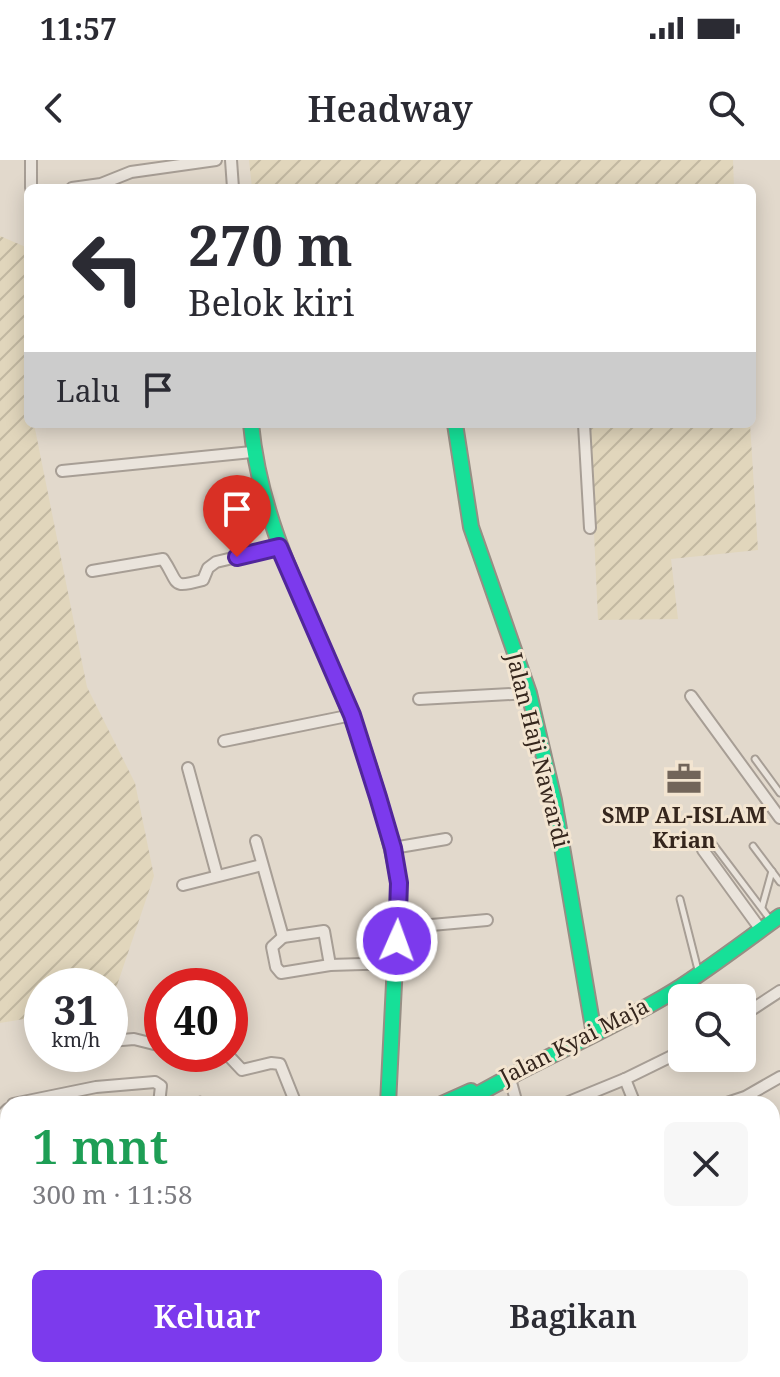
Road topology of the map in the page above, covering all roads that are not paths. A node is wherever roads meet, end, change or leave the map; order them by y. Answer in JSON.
{"nodes":[{"id":1,"x":31,"y":160,"type":"edge"},
{"id":2,"x":216,"y":160,"type":"edge"},
{"id":3,"x":231,"y":160,"type":"edge"},
{"id":4,"x":130,"y":166,"type":"edge"},
{"id":5,"x":31,"y":184,"type":"edge"},
{"id":6,"x":101,"y":184,"type":"edge"},
{"id":7,"x":233,"y":184,"type":"edge"},
{"id":8,"x":251,"y":428,"type":"edge"},
{"id":9,"x":456,"y":428,"type":"edge"},
{"id":10,"x":584,"y":428,"type":"edge"},
{"id":11,"x":252,"y":452,"type":"junction"},
{"id":12,"x":62,"y":471,"type":"dead end"},
{"id":13,"x":590,"y":528,"type":"dead end"},
{"id":14,"x":279,"y":547,"type":"junction"},
{"id":15,"x":92,"y":571,"type":"dead end"},
{"id":16,"x":529,"y":693,"type":"junction"},
{"id":17,"x":691,"y":696,"type":"dead end"},
{"id":18,"x":419,"y":699,"type":"dead end"},
{"id":19,"x":352,"y":715,"type":"junction"},
{"id":20,"x":224,"y":741,"type":"dead end"},
{"id":21,"x":755,"y":759,"type":"dead end"},
{"id":22,"x":188,"y":768,"type":"dead end"},
{"id":23,"x":780,"y":793,"type":"edge"},
{"id":24,"x":780,"y":818,"type":"edge"},
{"id":25,"x":446,"y":839,"type":"dead end"},
{"id":26,"x":256,"y":841,"type":"dead end"},
{"id":27,"x":707,"y":845,"type":"joint"},
{"id":28,"x":753,"y":846,"type":"dead end"},
{"id":29,"x":393,"y":848,"type":"junction"},
{"id":30,"x":262,"y":865,"type":"junction"},
{"id":31,"x":772,"y":871,"type":"junction"},
{"id":32,"x":217,"y":875,"type":"junction"},
{"id":33,"x":780,"y":882,"type":"edge"},
{"id":34,"x":183,"y":885,"type":"dead end"},
{"id":35,"x":680,"y":899,"type":"dead end"},
{"id":36,"x":762,"y":908,"type":"junction"},
{"id":37,"x":487,"y":920,"type":"dead end"},
{"id":38,"x":771,"y":922,"type":"edge"},
{"id":39,"x":398,"y":928,"type":"junction"},
{"id":40,"x":283,"y":937,"type":"junction"},
{"id":41,"x":396,"y":963,"type":"junction"},
{"id":42,"x":330,"y":965,"type":"junction"},
{"id":43,"x":699,"y":974,"type":"junction"},
{"id":44,"x":780,"y":991,"type":"edge"},
{"id":45,"x":756,"y":1007,"type":"edge"},
{"id":46,"x":594,"y":1034,"type":"junction"},
{"id":47,"x":668,"y":1058,"type":"edge"},
{"id":48,"x":248,"y":1069,"type":"edge"},
{"id":49,"x":510,"y":1077,"type":"junction"},
{"id":50,"x":780,"y":1077,"type":"edge"},
{"id":51,"x":625,"y":1079,"type":"junction"},
{"id":52,"x":52,"y":1096,"type":"edge"},
{"id":53,"x":160,"y":1096,"type":"edge"},
{"id":54,"x":293,"y":1096,"type":"edge"},
{"id":55,"x":388,"y":1096,"type":"edge"},
{"id":56,"x":462,"y":1096,"type":"edge"},
{"id":57,"x":476,"y":1096,"type":"edge"},
{"id":58,"x":515,"y":1096,"type":"edge"},
{"id":59,"x":584,"y":1096,"type":"edge"},
{"id":60,"x":632,"y":1096,"type":"edge"},
{"id":61,"x":752,"y":1096,"type":"edge"}],
"edges":[{"from":1,"to":5,"type":"street"},
{"from":2,"to":4,"type":"street"},
{"from":3,"to":7,"type":"street"},
{"from":4,"to":6,"type":"street"},
{"from":8,"to":11,"type":"street"},
{"from":9,"to":16,"type":"street","name":"Jalan Haji Nawardi"},
{"from":10,"to":13,"type":"street"},
{"from":11,"to":12,"type":"street"},
{"from":11,"to":14,"type":"street"},
{"from":14,"to":15,"type":"street"},
{"from":14,"to":19,"type":"street"},
{"from":16,"to":18,"type":"street"},
{"from":16,"to":46,"type":"street","name":"Jalan Haji Nawardi"},
{"from":17,"to":24,"type":"street"},
{"from":19,"to":20,"type":"street"},
{"from":19,"to":29,"type":"street"},
{"from":21,"to":23,"type":"lane"},
{"from":22,"to":32,"type":"street"},
{"from":25,"to":29,"type":"street"},
{"from":26,"to":30,"type":"street"},
{"from":27,"to":36,"type":"lane"},
{"from":27,"to":38,"type":"street"},
{"from":28,"to":31,"type":"lane"},
{"from":29,"to":39,"type":"street"},
{"from":30,"to":32,"type":"street"},
{"from":30,"to":40,"type":"street"},
{"from":31,"to":33,"type":"lane"},
{"from":31,"to":36,"type":"lane"},
{"from":32,"to":34,"type":"street"},
{"from":35,"to":43,"type":"lane"},
{"from":36,"to":38,"type":"lane"},
{"from":37,"to":39,"type":"street"},
{"from":38,"to":43,"type":"street","name":"Jalan Kyai Maja"},
{"from":39,"to":41,"type":"street"},
{"from":40,"to":42,"type":"street"},
{"from":40,"to":42,"type":"street"},
{"from":41,"to":42,"type":"street"},
{"from":41,"to":55,"type":"street"},
{"from":43,"to":46,"type":"street","name":"Jalan Kyai Maja"},
{"from":44,"to":45,"type":"street"},
{"from":46,"to":49,"type":"street","name":"Jalan Kyai Maja"},
{"from":47,"to":51,"type":"street"},
{"from":48,"to":54,"type":"street"},
{"from":49,"to":56,"type":"street","name":"Jalan Kyai Maja"},
{"from":49,"to":57,"type":"street"},
{"from":49,"to":58,"type":"street"},
{"from":50,"to":61,"type":"street"},
{"from":51,"to":59,"type":"street"},
{"from":51,"to":60,"type":"street"},
{"from":52,"to":53,"type":"street"}]}
